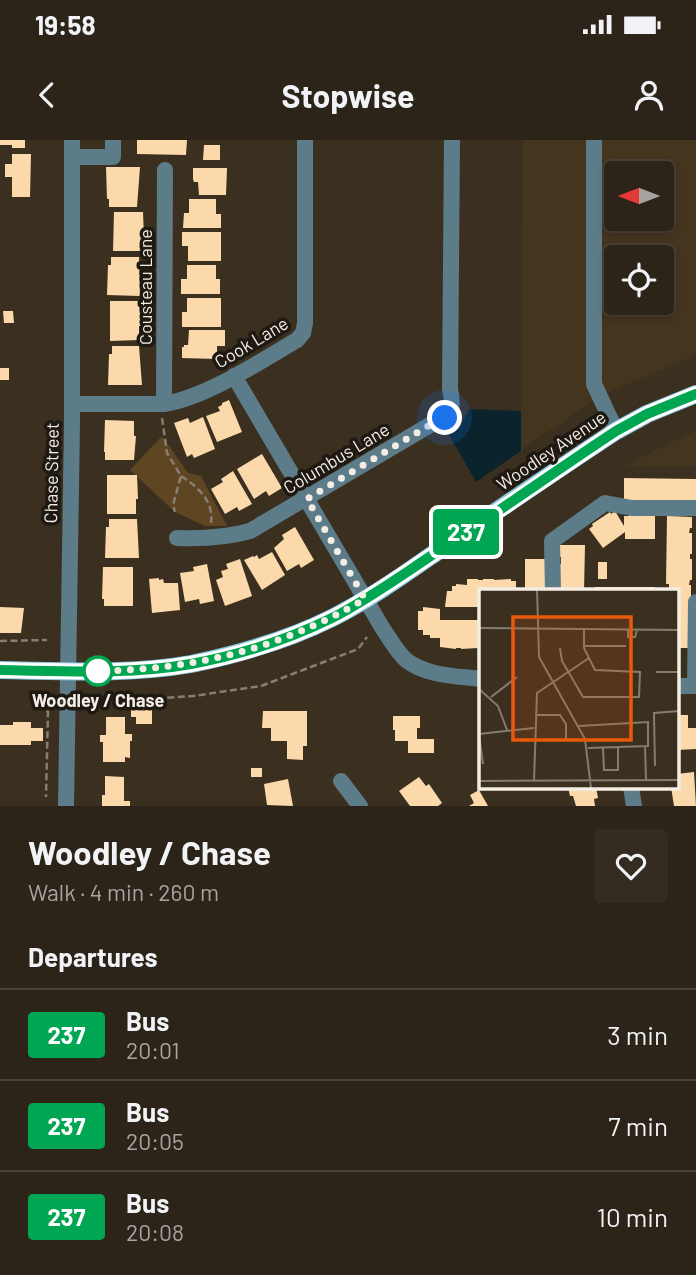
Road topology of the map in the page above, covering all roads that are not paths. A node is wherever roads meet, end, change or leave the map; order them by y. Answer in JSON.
{"nodes":[{"id":1,"x":72,"y":140,"type":"edge"},
{"id":2,"x":113,"y":140,"type":"edge"},
{"id":3,"x":305,"y":140,"type":"edge"},
{"id":4,"x":453,"y":140,"type":"edge"},
{"id":5,"x":594,"y":140,"type":"edge"},
{"id":6,"x":72,"y":157,"type":"junction"},
{"id":7,"x":165,"y":170,"type":"dead end"},
{"id":8,"x":234,"y":376,"type":"junction"},
{"id":9,"x":696,"y":394,"type":"edge"},
{"id":10,"x":72,"y":404,"type":"junction"},
{"id":11,"x":162,"y":410,"type":"junction"},
{"id":12,"x":616,"y":431,"type":"junction"},
{"id":13,"x":307,"y":499,"type":"junction"},
{"id":14,"x":696,"y":509,"type":"edge"},
{"id":15,"x":177,"y":538,"type":"dead end"},
{"id":16,"x":553,"y":589,"type":"edge"},
{"id":17,"x":365,"y":599,"type":"junction"},
{"id":18,"x":696,"y":602,"type":"edge"},
{"id":19,"x":0,"y":670,"type":"edge"},
{"id":20,"x":68,"y":671,"type":"junction"},
{"id":21,"x":479,"y":679,"type":"edge"},
{"id":22,"x":678,"y":686,"type":"edge"},
{"id":23,"x":696,"y":686,"type":"edge"},
{"id":24,"x":341,"y":781,"type":"dead end"},
{"id":25,"x":631,"y":788,"type":"edge"},
{"id":26,"x":66,"y":806,"type":"edge"},
{"id":27,"x":360,"y":806,"type":"edge"},
{"id":28,"x":635,"y":806,"type":"edge"}],
"edges":[{"from":1,"to":6,"type":"street","name":"Chase Street"},
{"from":2,"to":6,"type":"street"},
{"from":3,"to":8,"type":"street","name":"Cook Lane"},
{"from":4,"to":13,"type":"street","name":"Columbus Lane"},
{"from":5,"to":12,"type":"street"},
{"from":6,"to":10,"type":"street","name":"Chase Street"},
{"from":7,"to":11,"type":"street","name":"Cousteau Lane"},
{"from":8,"to":11,"type":"street","name":"Cook Lane"},
{"from":8,"to":13,"type":"street"},
{"from":9,"to":12,"type":"main road","name":"Woodley Avenue"},
{"from":10,"to":11,"type":"street","name":"Cook Lane"},
{"from":10,"to":20,"type":"street","name":"Chase Street"},
{"from":12,"to":17,"type":"main road","name":"Woodley Avenue"},
{"from":13,"to":15,"type":"street","name":"Columbus Lane"},
{"from":13,"to":17,"type":"street"},
{"from":14,"to":16,"type":"street"},
{"from":17,"to":20,"type":"main road","name":"Woodley Avenue"},
{"from":17,"to":21,"type":"street"},
{"from":18,"to":23,"type":"street"},
{"from":19,"to":20,"type":"main road","name":"Woodley Avenue"},
{"from":20,"to":26,"type":"street","name":"Chase Street"},
{"from":22,"to":23,"type":"street"},
{"from":24,"to":27,"type":"street"},
{"from":25,"to":28,"type":"street"}]}
